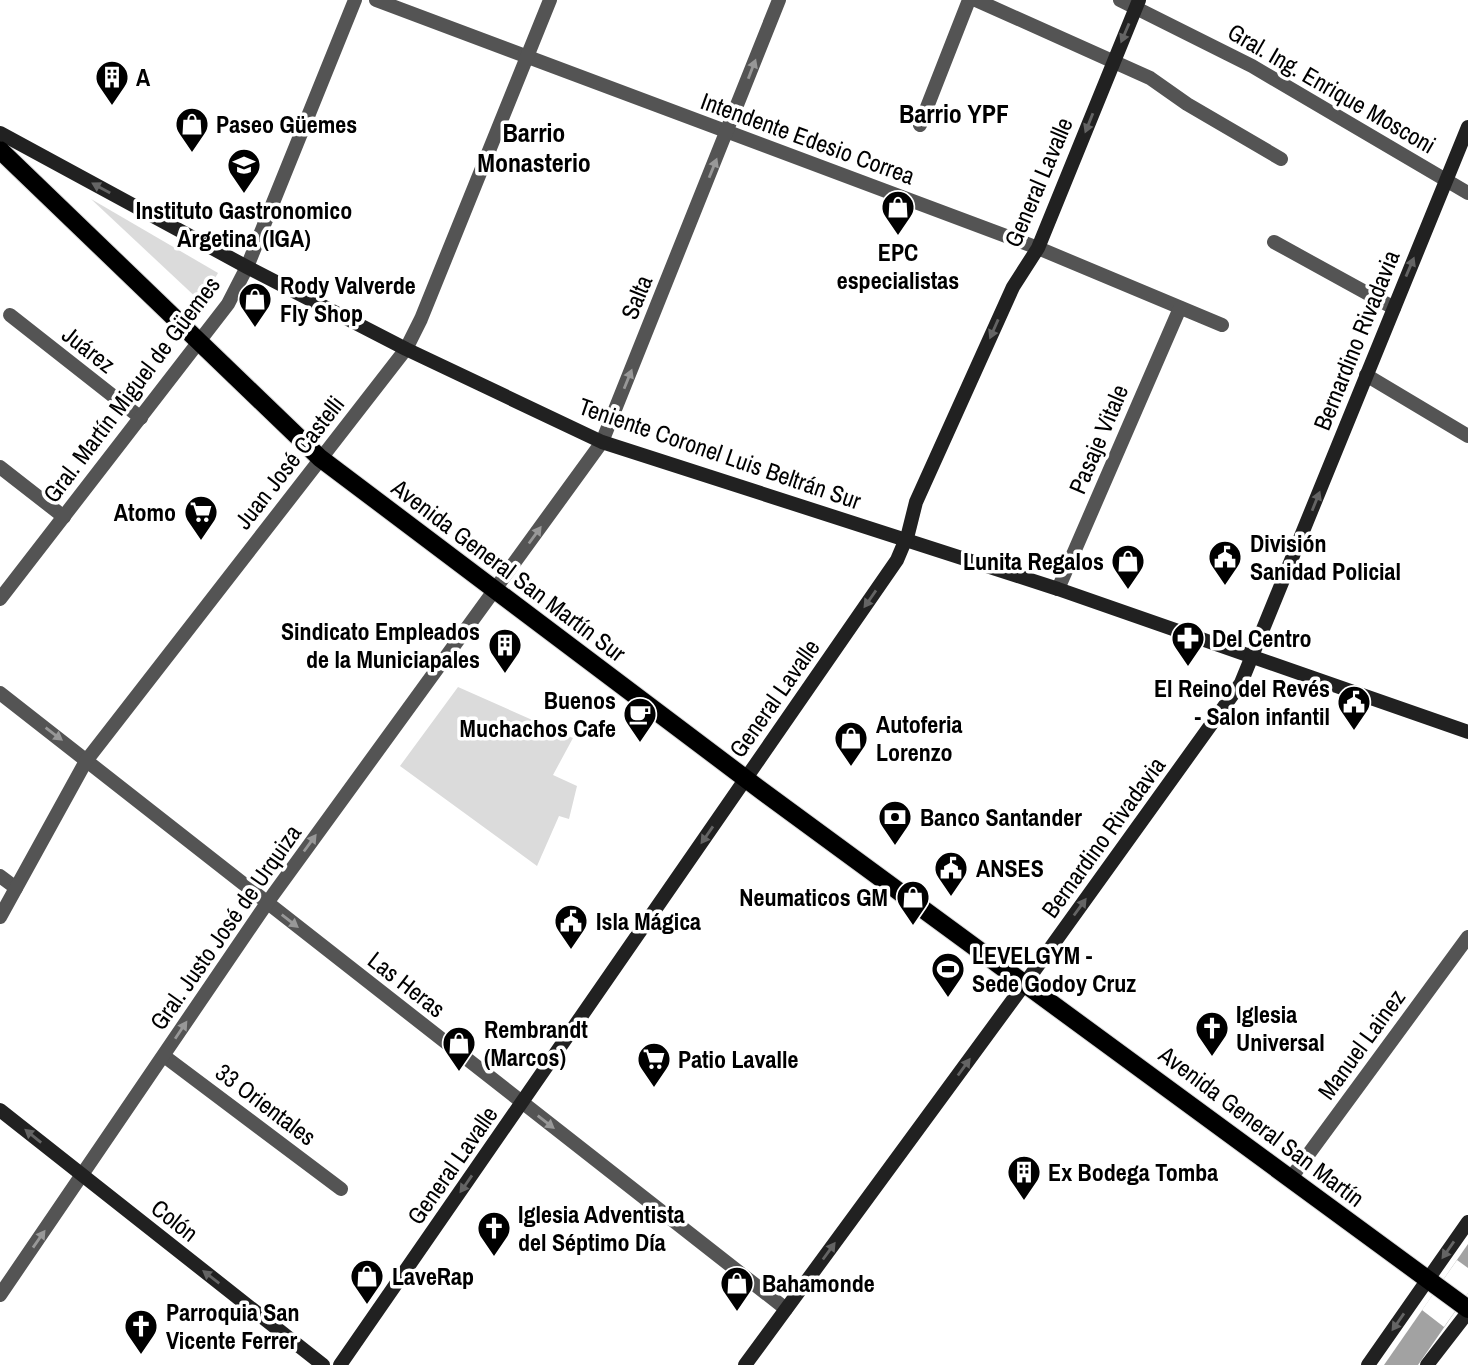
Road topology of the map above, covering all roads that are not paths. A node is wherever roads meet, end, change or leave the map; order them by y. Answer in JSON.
{"nodes":[{"id":1,"x":355,"y":0,"type":"edge"},
{"id":2,"x":376,"y":0,"type":"edge"},
{"id":3,"x":550,"y":0,"type":"edge"},
{"id":4,"x":779,"y":0,"type":"edge"},
{"id":5,"x":970,"y":0,"type":"edge"},
{"id":6,"x":976,"y":0,"type":"edge"},
{"id":7,"x":1120,"y":0,"type":"edge"},
{"id":8,"x":1138,"y":4,"type":"edge"},
{"id":9,"x":527,"y":58,"type":"junction"},
{"id":10,"x":1114,"y":60,"type":"junction"},
{"id":11,"x":920,"y":125,"type":"dead end"},
{"id":12,"x":1468,"y":127,"type":"edge"},
{"id":13,"x":727,"y":132,"type":"junction"},
{"id":14,"x":3,"y":140,"type":"edge"},
{"id":15,"x":1281,"y":159,"type":"dead end"},
{"id":16,"x":1446,"y":179,"type":"junction"},
{"id":17,"x":1468,"y":193,"type":"edge"},
{"id":18,"x":1274,"y":242,"type":"dead end"},
{"id":19,"x":1038,"y":248,"type":"junction"},
{"id":20,"x":247,"y":267,"type":"junction"},
{"id":21,"x":1180,"y":307,"type":"junction"},
{"id":22,"x":1394,"y":308,"type":"junction"},
{"id":23,"x":10,"y":315,"type":"dead end"},
{"id":24,"x":1222,"y":325,"type":"dead end"},
{"id":25,"x":201,"y":342,"type":"junction"},
{"id":26,"x":406,"y":349,"type":"junction"},
{"id":27,"x":1366,"y":375,"type":"junction"},
{"id":28,"x":141,"y":418,"type":"junction"},
{"id":29,"x":1468,"y":436,"type":"edge"},
{"id":30,"x":602,"y":442,"type":"junction"},
{"id":31,"x":320,"y":458,"type":"junction"},
{"id":32,"x":0,"y":467,"type":"edge"},
{"id":33,"x":64,"y":517,"type":"junction"},
{"id":34,"x":905,"y":541,"type":"junction"},
{"id":35,"x":1058,"y":589,"type":"junction"},
{"id":36,"x":495,"y":590,"type":"junction"},
{"id":37,"x":0,"y":599,"type":"edge"},
{"id":38,"x":1253,"y":656,"type":"junction"},
{"id":39,"x":0,"y":693,"type":"edge"},
{"id":40,"x":1468,"y":732,"type":"edge"},
{"id":41,"x":86,"y":761,"type":"junction"},
{"id":42,"x":746,"y":779,"type":"junction"},
{"id":43,"x":0,"y":876,"type":"edge"},
{"id":44,"x":16,"y":888,"type":"junction"},
{"id":45,"x":267,"y":903,"type":"junction"},
{"id":46,"x":0,"y":917,"type":"edge"},
{"id":47,"x":1468,"y":937,"type":"edge"},
{"id":48,"x":1026,"y":982,"type":"junction"},
{"id":49,"x":164,"y":1056,"type":"junction"},
{"id":50,"x":522,"y":1103,"type":"junction"},
{"id":51,"x":0,"y":1110,"type":"edge"},
{"id":52,"x":82,"y":1176,"type":"junction"},
{"id":53,"x":1291,"y":1178,"type":"junction"},
{"id":54,"x":341,"y":1189,"type":"dead end"},
{"id":55,"x":1468,"y":1222,"type":"edge"},
{"id":56,"x":1433,"y":1283,"type":"junction"},
{"id":57,"x":0,"y":1295,"type":"edge"},
{"id":58,"x":1466,"y":1308,"type":"edge"},
{"id":59,"x":786,"y":1309,"type":"junction"},
{"id":60,"x":323,"y":1365,"type":"edge"},
{"id":61,"x":341,"y":1365,"type":"edge"},
{"id":62,"x":745,"y":1365,"type":"edge"},
{"id":63,"x":1368,"y":1365,"type":"edge"},
{"id":64,"x":1427,"y":1365,"type":"edge"}],
"edges":[{"from":1,"to":20,"type":"street","name":"Gral. Martín Miguel de Güemes"},
{"from":2,"to":9,"type":"street","name":"Intendente Edesio Correa"},
{"from":3,"to":9,"type":"street","name":"Juan José Castelli"},
{"from":13,"to":4,"type":"street","name":"Salta","one_way":true},
{"from":5,"to":11,"type":"street"},
{"from":6,"to":10,"type":"street"},
{"from":7,"to":8,"type":"street","name":"Gral. Ing. Enrique Mosconi"},
{"from":8,"to":10,"type":"street","name":"General Lavalle","one_way":true},
{"from":8,"to":16,"type":"street","name":"Gral. Ing. Enrique Mosconi"},
{"from":9,"to":13,"type":"street","name":"Intendente Edesio Correa"},
{"from":9,"to":26,"type":"street","name":"Juan José Castelli"},
{"from":10,"to":15,"type":"street"},
{"from":10,"to":19,"type":"street","name":"General Lavalle","one_way":true},
{"from":12,"to":16,"type":"street","name":"Bernardino Rivadavia"},
{"from":13,"to":19,"type":"street","name":"Intendente Edesio Correa"},
{"from":30,"to":13,"type":"street","name":"Salta","one_way":true},
{"from":20,"to":14,"type":"street","name":"Teniente Coronel Luis Beltrán Sur","one_way":true},
{"from":14,"to":25,"type":"main road","name":"Avenida General San Martín Sur"},
{"from":16,"to":17,"type":"street","name":"Gral. Ing. Enrique Mosconi"},
{"from":22,"to":16,"type":"street","name":"Bernardino Rivadavia","one_way":true},
{"from":18,"to":22,"type":"street"},
{"from":19,"to":21,"type":"street","name":"Intendente Edesio Correa"},
{"from":19,"to":34,"type":"street","name":"General Lavalle","one_way":true},
{"from":20,"to":25,"type":"street","name":"Gral. Martín Miguel de Güemes"},
{"from":20,"to":26,"type":"street","name":"Teniente Coronel Luis Beltrán Sur"},
{"from":21,"to":24,"type":"street","name":"Intendente Edesio Correa"},
{"from":21,"to":35,"type":"street","name":"Pasaje Vitale"},
{"from":22,"to":27,"type":"street","name":"Bernardino Rivadavia"},
{"from":23,"to":28,"type":"street","name":"Juárez"},
{"from":25,"to":28,"type":"street","name":"Gral. Martín Miguel de Güemes"},
{"from":25,"to":31,"type":"main road","name":"Avenida General San Martín Sur"},
{"from":26,"to":30,"type":"street","name":"Teniente Coronel Luis Beltrán Sur"},
{"from":26,"to":31,"type":"street","name":"Juan José Castelli"},
{"from":27,"to":29,"type":"street"},
{"from":38,"to":27,"type":"street","name":"Bernardino Rivadavia","one_way":true},
{"from":28,"to":33,"type":"street","name":"Gral. Martín Miguel de Güemes"},
{"from":30,"to":34,"type":"street","name":"Teniente Coronel Luis Beltrán Sur"},
{"from":36,"to":30,"type":"street","name":"Salta","one_way":true},
{"from":31,"to":36,"type":"main road","name":"Avenida General San Martín Sur"},
{"from":31,"to":41,"type":"street","name":"Juan José Castelli"},
{"from":32,"to":33,"type":"street"},
{"from":33,"to":37,"type":"street","name":"Gral. Martín Miguel de Güemes"},
{"from":34,"to":35,"type":"street","name":"Teniente Coronel Luis Beltrán Sur"},
{"from":34,"to":42,"type":"street","name":"General Lavalle","one_way":true},
{"from":35,"to":38,"type":"street","name":"Teniente Coronel Luis Beltrán Sur"},
{"from":36,"to":42,"type":"main road","name":"Avenida General San Martín Sur"},
{"from":45,"to":36,"type":"street","name":"Gral. Justo José de Urquiza","one_way":true},
{"from":38,"to":40,"type":"street","name":"Teniente Coronel Luis Beltrán Sur"},
{"from":48,"to":38,"type":"street","name":"Bernardino Rivadavia","one_way":true},
{"from":39,"to":41,"type":"street","name":"Las Heras","one_way":true},
{"from":41,"to":44,"type":"street","name":"Juan José Castelli"},
{"from":41,"to":45,"type":"street","name":"Las Heras"},
{"from":42,"to":48,"type":"main road","name":"Avenida General San Martín Sur"},
{"from":42,"to":50,"type":"street","name":"General Lavalle","one_way":true},
{"from":43,"to":44,"type":"street"},
{"from":44,"to":46,"type":"street","name":"Juan José Castelli"},
{"from":49,"to":45,"type":"street","name":"Gral. Justo José de Urquiza","one_way":true},
{"from":45,"to":50,"type":"street","name":"Las Heras","one_way":true},
{"from":47,"to":53,"type":"street","name":"Manuel Lainez"},
{"from":48,"to":53,"type":"main road","name":"Avenida General San Martín"},
{"from":59,"to":48,"type":"street","name":"Bernardino Rivadavia","one_way":true},
{"from":49,"to":52,"type":"street","name":"Gral. Justo José de Urquiza"},
{"from":49,"to":54,"type":"street","name":"33 Orientales"},
{"from":50,"to":59,"type":"street","name":"Las Heras","one_way":true},
{"from":50,"to":61,"type":"street","name":"General Lavalle","one_way":true},
{"from":52,"to":51,"type":"street","name":"Colón","one_way":true},
{"from":57,"to":52,"type":"street","name":"Gral. Justo José de Urquiza","one_way":true},
{"from":60,"to":52,"type":"street","name":"Colón","one_way":true},
{"from":53,"to":56,"type":"main road","name":"Avenida General San Martín"},
{"from":55,"to":56,"type":"street","one_way":true},
{"from":56,"to":58,"type":"main road","name":"Avenida General San Martín"},
{"from":56,"to":63,"type":"street","one_way":true},
{"from":58,"to":64,"type":"street"},
{"from":59,"to":62,"type":"street","name":"Bernardino Rivadavia"}]}
